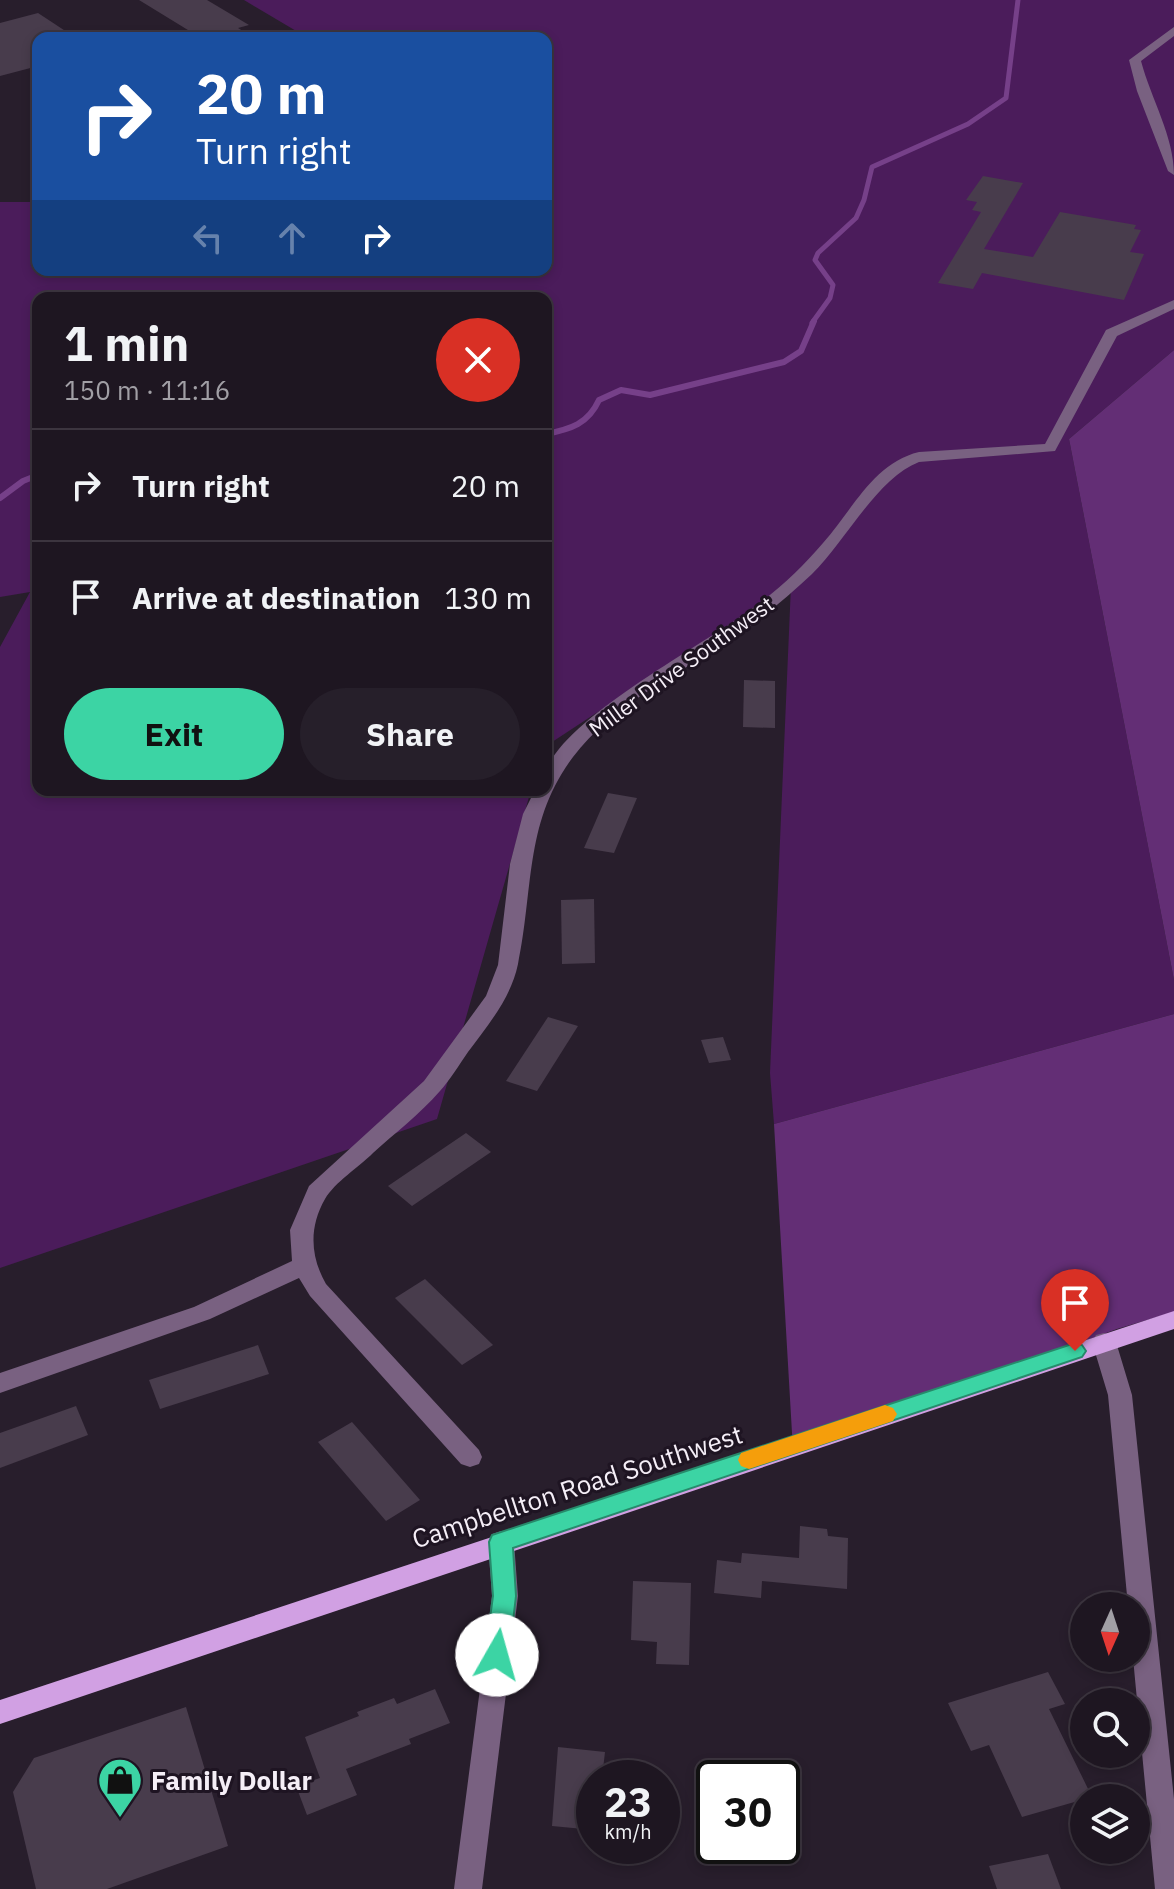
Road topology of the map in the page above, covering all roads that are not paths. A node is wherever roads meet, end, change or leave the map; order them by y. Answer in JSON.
{"nodes":[{"id":1,"x":1174,"y":30,"type":"edge"},
{"id":2,"x":1174,"y":171,"type":"edge"},
{"id":3,"x":1174,"y":304,"type":"edge"},
{"id":4,"x":552,"y":775,"type":"edge"},
{"id":5,"x":541,"y":796,"type":"edge"},
{"id":6,"x":304,"y":1266,"type":"junction"},
{"id":7,"x":1174,"y":1320,"type":"edge"},
{"id":8,"x":1104,"y":1342,"type":"junction"},
{"id":9,"x":0,"y":1383,"type":"edge"},
{"id":10,"x":470,"y":1457,"type":"dead end"},
{"id":11,"x":501,"y":1542,"type":"junction"},
{"id":12,"x":0,"y":1712,"type":"edge"},
{"id":13,"x":468,"y":1889,"type":"edge"},
{"id":14,"x":1169,"y":1889,"type":"edge"}],
"edges":[{"from":1,"to":2,"type":"street"},
{"from":3,"to":4,"type":"street","name":"Miller Drive Southwest"},
{"from":5,"to":6,"type":"street","name":"Miller Drive Southwest"},
{"from":6,"to":9,"type":"street"},
{"from":6,"to":10,"type":"street"},
{"from":7,"to":8,"type":"main road","name":"Campbellton Road Southwest"},
{"from":8,"to":11,"type":"main road","name":"Campbellton Road Southwest"},
{"from":8,"to":14,"type":"street"},
{"from":11,"to":12,"type":"main road","name":"Campbellton Road Southwest"},
{"from":11,"to":13,"type":"street"}]}
